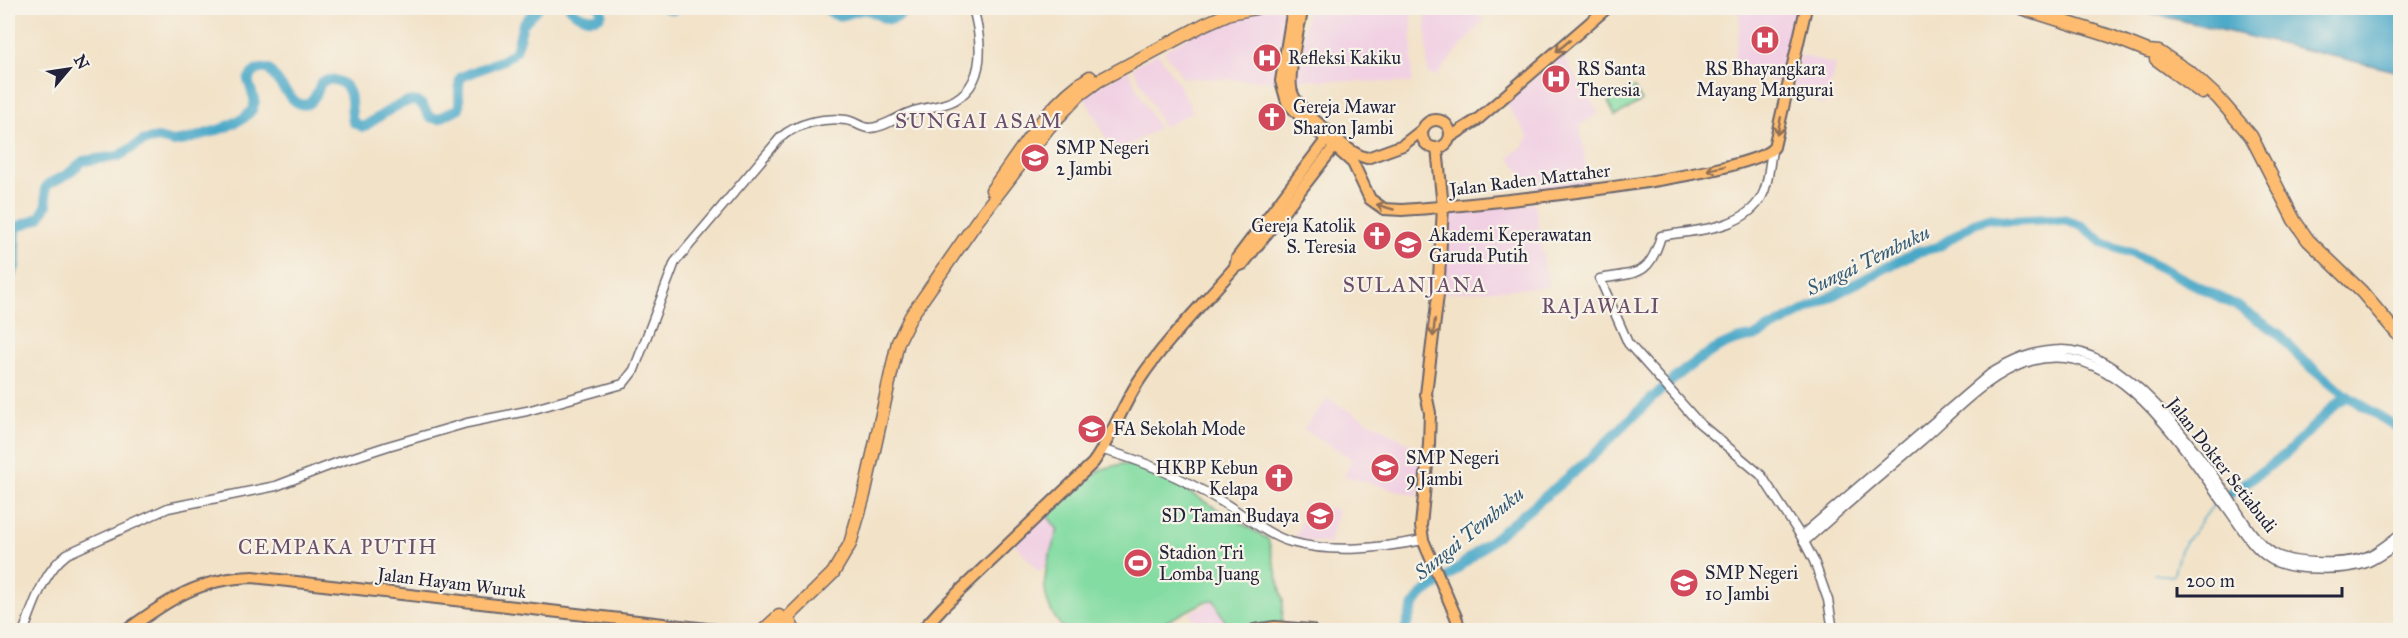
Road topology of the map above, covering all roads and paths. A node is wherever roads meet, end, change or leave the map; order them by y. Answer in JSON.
{"nodes":[{"id":1,"x":1224,"y":8,"type":"edge"},
{"id":2,"x":1256,"y":8,"type":"edge"},
{"id":3,"x":1293,"y":8,"type":"edge"},
{"id":4,"x":1304,"y":8,"type":"edge"},
{"id":5,"x":1607,"y":8,"type":"edge"},
{"id":6,"x":1806,"y":8,"type":"edge"},
{"id":7,"x":2021,"y":8,"type":"edge"},
{"id":8,"x":974,"y":12,"type":"edge"},
{"id":9,"x":1447,"y":124,"type":"junction"},
{"id":10,"x":1467,"y":125,"type":"junction"},
{"id":11,"x":1422,"y":130,"type":"junction"},
{"id":12,"x":1450,"y":137,"type":"junction"},
{"id":13,"x":1330,"y":143,"type":"junction"},
{"id":14,"x":1437,"y":148,"type":"junction"},
{"id":15,"x":1772,"y":151,"type":"junction"},
{"id":16,"x":1356,"y":160,"type":"junction"},
{"id":17,"x":1443,"y":207,"type":"junction"},
{"id":18,"x":2360,"y":295,"type":"junction"},
{"id":19,"x":2400,"y":337,"type":"edge"},
{"id":20,"x":2400,"y":347,"type":"edge"},
{"id":21,"x":1103,"y":450,"type":"junction"},
{"id":22,"x":2224,"y":497,"type":"junction"},
{"id":23,"x":2400,"y":534,"type":"edge"},
{"id":24,"x":1803,"y":539,"type":"junction"},
{"id":25,"x":1423,"y":540,"type":"junction"},
{"id":26,"x":2400,"y":542,"type":"edge"},
{"id":27,"x":2304,"y":564,"type":"junction"},
{"id":28,"x":788,"y":618,"type":"junction"},
{"id":29,"x":24,"y":630,"type":"edge"},
{"id":30,"x":127,"y":630,"type":"edge"},
{"id":31,"x":137,"y":630,"type":"edge"},
{"id":32,"x":657,"y":630,"type":"edge"},
{"id":33,"x":716,"y":630,"type":"edge"},
{"id":34,"x":764,"y":630,"type":"edge"},
{"id":35,"x":775,"y":630,"type":"edge"},
{"id":36,"x":794,"y":630,"type":"edge"},
{"id":37,"x":922,"y":630,"type":"edge"},
{"id":38,"x":1254,"y":630,"type":"edge"},
{"id":39,"x":1311,"y":630,"type":"edge"},
{"id":40,"x":1460,"y":630,"type":"edge"},
{"id":41,"x":1831,"y":630,"type":"edge"}],
"edges":[{"from":1,"to":34,"type":"highway"},
{"from":2,"to":28,"type":"highway"},
{"from":3,"to":13,"type":"main road","name":"Jalan Raden Mattaher"},
{"from":4,"to":16,"type":"main road"},
{"from":5,"to":10,"type":"main road","one_way":true},
{"from":6,"to":15,"type":"main road","one_way":true},
{"from":7,"to":18,"type":"highway"},
{"from":8,"to":29,"type":"street"},
{"from":9,"to":10,"type":"main road"},
{"from":9,"to":11,"type":"main road"},
{"from":9,"to":12,"type":"main road"},
{"from":10,"to":12,"type":"main road"},
{"from":11,"to":14,"type":"main road"},
{"from":11,"to":16,"type":"main road"},
{"from":12,"to":14,"type":"main road"},
{"from":13,"to":16,"type":"main road","name":"Jalan Raden Mattaher"},
{"from":13,"to":21,"type":"main road"},
{"from":14,"to":17,"type":"main road"},
{"from":15,"to":17,"type":"main road","name":"Jalan Raden Mattaher","one_way":true},
{"from":15,"to":24,"type":"street"},
{"from":17,"to":16,"type":"main road","name":"Jalan Raden Mattaher","one_way":true},
{"from":17,"to":25,"type":"main road","one_way":true},
{"from":18,"to":19,"type":"highway"},
{"from":18,"to":20,"type":"highway"},
{"from":21,"to":25,"type":"street"},
{"from":21,"to":37,"type":"main road"},
{"from":22,"to":24,"type":"street","name":"Jalan Dokter Setiabudi"},
{"from":22,"to":24,"type":"street","name":"Jalan Dokter Setiabudi"},
{"from":22,"to":27,"type":"street","name":"Jalan Dokter Setiabudi"},
{"from":23,"to":27,"type":"street","name":"Jalan Dokter Setiabudi"},
{"from":24,"to":41,"type":"street"},
{"from":25,"to":40,"type":"main road"},
{"from":26,"to":27,"type":"street","name":"Jalan Dokter Setiabudi"},
{"from":28,"to":35,"type":"highway"},
{"from":28,"to":36,"type":"highway"},
{"from":30,"to":33,"type":"main road","name":"Jalan Hayam Wuruk"},
{"from":31,"to":32,"type":"main road","name":"Jalan Hayam Wuruk"},
{"from":38,"to":39,"type":"main road"}]}
